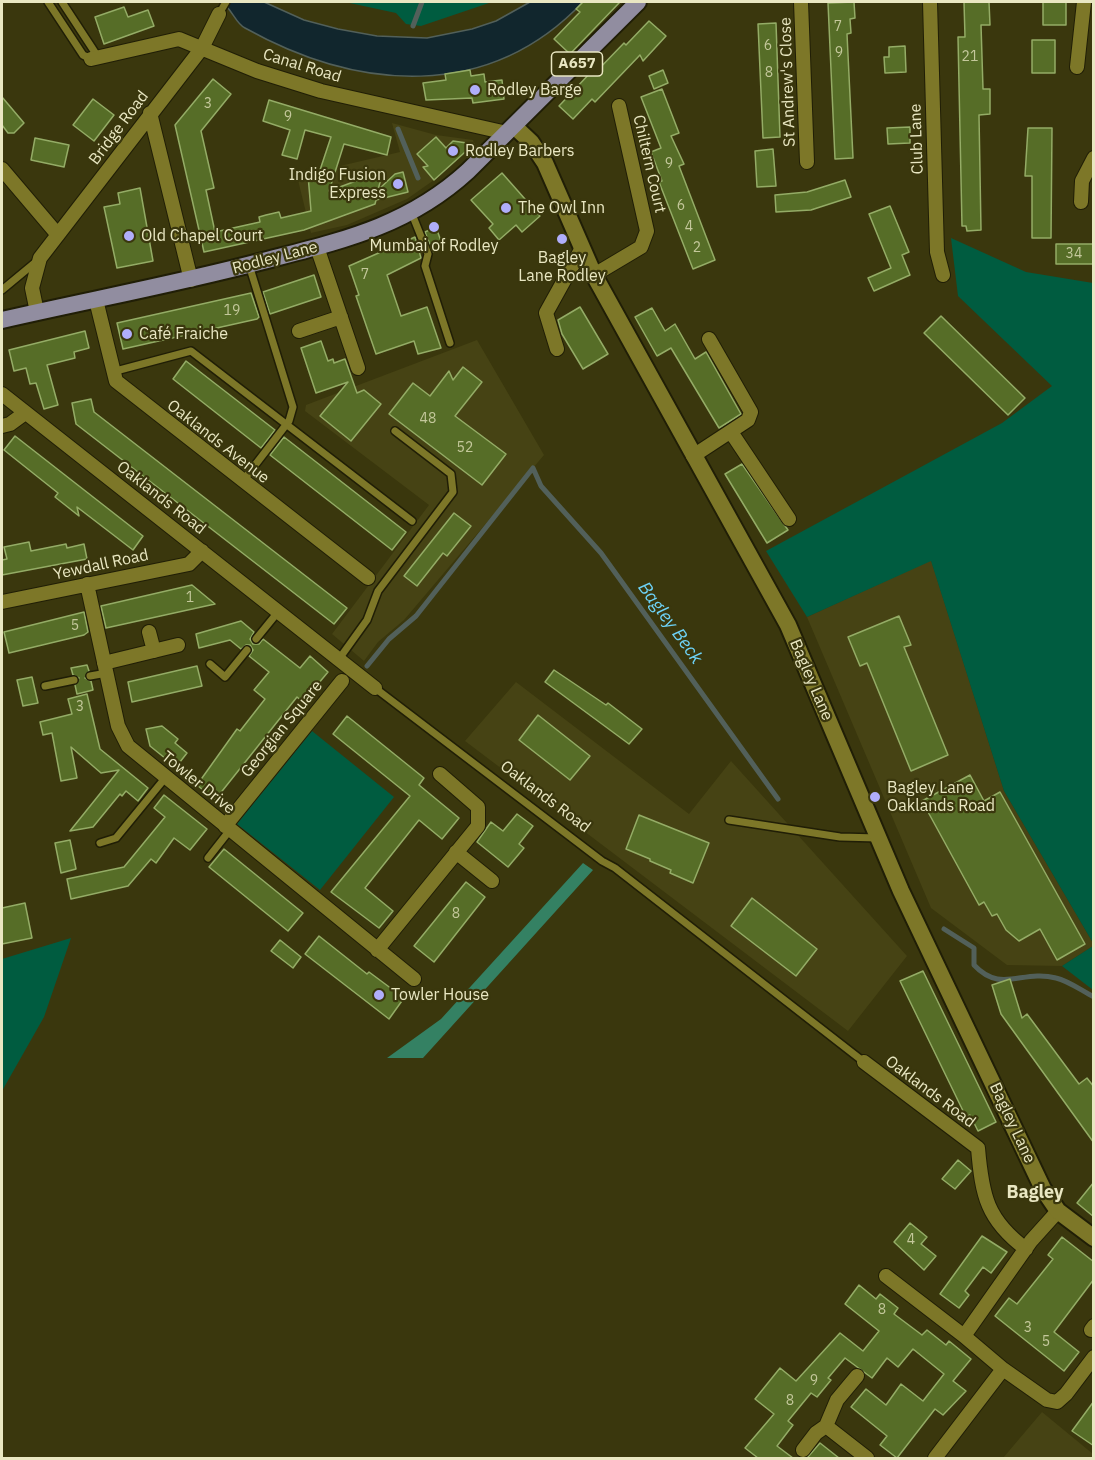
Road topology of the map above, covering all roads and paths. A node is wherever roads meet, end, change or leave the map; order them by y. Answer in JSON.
{"nodes":[{"id":1,"x":48,"y":2,"type":"edge"},
{"id":2,"x":62,"y":2,"type":"edge"},
{"id":3,"x":639,"y":2,"type":"edge"},
{"id":4,"x":801,"y":2,"type":"edge"},
{"id":5,"x":930,"y":2,"type":"edge"},
{"id":6,"x":222,"y":8,"type":"edge"},
{"id":7,"x":1087,"y":10,"type":"edge"},
{"id":8,"x":202,"y":48,"type":"junction"},
{"id":9,"x":94,"y":58,"type":"junction"},
{"id":10,"x":1077,"y":67,"type":"dead end"},
{"id":11,"x":619,"y":106,"type":"dead end"},
{"id":12,"x":150,"y":113,"type":"junction"},
{"id":13,"x":511,"y":130,"type":"junction"},
{"id":14,"x":1094,"y":158,"type":"edge"},
{"id":15,"x":807,"y":162,"type":"dead end"},
{"id":16,"x":2,"y":169,"type":"edge"},
{"id":17,"x":1081,"y":202,"type":"dead end"},
{"id":18,"x":412,"y":214,"type":"junction"},
{"id":19,"x":58,"y":235,"type":"junction"},
{"id":20,"x":317,"y":247,"type":"junction"},
{"id":21,"x":582,"y":248,"type":"junction"},
{"id":22,"x":40,"y":258,"type":"junction"},
{"id":23,"x":249,"y":265,"type":"junction"},
{"id":24,"x":594,"y":274,"type":"junction"},
{"id":25,"x":943,"y":275,"type":"dead end"},
{"id":26,"x":191,"y":280,"type":"junction"},
{"id":27,"x":2,"y":290,"type":"edge"},
{"id":28,"x":96,"y":300,"type":"junction"},
{"id":29,"x":37,"y":312,"type":"junction"},
{"id":30,"x":341,"y":317,"type":"junction"},
{"id":31,"x":2,"y":320,"type":"edge"},
{"id":32,"x":299,"y":332,"type":"dead end"},
{"id":33,"x":709,"y":339,"type":"dead end"},
{"id":34,"x":450,"y":343,"type":"dead end"},
{"id":35,"x":557,"y":349,"type":"dead end"},
{"id":36,"x":358,"y":368,"type":"dead end"},
{"id":37,"x":112,"y":372,"type":"junction"},
{"id":38,"x":2,"y":394,"type":"edge"},
{"id":39,"x":25,"y":413,"type":"junction"},
{"id":40,"x":2,"y":426,"type":"edge"},
{"id":41,"x":286,"y":426,"type":"junction"},
{"id":42,"x":395,"y":431,"type":"dead end"},
{"id":43,"x":731,"y":432,"type":"junction"},
{"id":44,"x":693,"y":456,"type":"junction"},
{"id":45,"x":242,"y":482,"type":"junction"},
{"id":46,"x":789,"y":519,"type":"dead end"},
{"id":47,"x":412,"y":521,"type":"dead end"},
{"id":48,"x":202,"y":551,"type":"junction"},
{"id":49,"x":368,"y":578,"type":"dead end"},
{"id":50,"x":87,"y":584,"type":"junction"},
{"id":51,"x":2,"y":602,"type":"edge"},
{"id":52,"x":278,"y":612,"type":"junction"},
{"id":53,"x":149,"y":632,"type":"dead end"},
{"id":54,"x":256,"y":639,"type":"dead end"},
{"id":55,"x":178,"y":645,"type":"dead end"},
{"id":56,"x":247,"y":650,"type":"dead end"},
{"id":57,"x":154,"y":651,"type":"junction"},
{"id":58,"x":339,"y":659,"type":"junction"},
{"id":59,"x":210,"y":664,"type":"dead end"},
{"id":60,"x":105,"y":668,"type":"junction"},
{"id":61,"x":90,"y":676,"type":"dead end"},
{"id":62,"x":74,"y":680,"type":"dead end"},
{"id":63,"x":342,"y":681,"type":"dead end"},
{"id":64,"x":45,"y":686,"type":"dead end"},
{"id":65,"x":375,"y":688,"type":"joint"},
{"id":66,"x":440,"y":774,"type":"dead end"},
{"id":67,"x":166,"y":777,"type":"junction"},
{"id":68,"x":729,"y":820,"type":"dead end"},
{"id":69,"x":227,"y":828,"type":"junction"},
{"id":70,"x":878,"y":838,"type":"junction"},
{"id":71,"x":100,"y":843,"type":"dead end"},
{"id":72,"x":456,"y":852,"type":"junction"},
{"id":73,"x":208,"y":858,"type":"dead end"},
{"id":74,"x":492,"y":881,"type":"dead end"},
{"id":75,"x":377,"y":950,"type":"junction"},
{"id":76,"x":414,"y":979,"type":"dead end"},
{"id":77,"x":864,"y":1062,"type":"joint"},
{"id":78,"x":1058,"y":1211,"type":"junction"},
{"id":79,"x":1094,"y":1238,"type":"edge"},
{"id":80,"x":1026,"y":1249,"type":"junction"},
{"id":81,"x":886,"y":1276,"type":"dead end"},
{"id":82,"x":964,"y":1336,"type":"junction"},
{"id":83,"x":1094,"y":1357,"type":"edge"},
{"id":84,"x":1003,"y":1370,"type":"junction"},
{"id":85,"x":857,"y":1376,"type":"dead end"},
{"id":86,"x":826,"y":1426,"type":"junction"},
{"id":87,"x":803,"y":1450,"type":"dead end"},
{"id":88,"x":867,"y":1458,"type":"edge"},
{"id":89,"x":935,"y":1458,"type":"edge"}],
"edges":[{"from":1,"to":9,"type":"lane"},
{"from":2,"to":9,"type":"lane"},
{"from":3,"to":13,"type":"main road","number":"A657"},
{"from":4,"to":15,"type":"street","name":"St Andrew's Close"},
{"from":5,"to":25,"type":"street","name":"Club Lane"},
{"from":6,"to":8,"type":"street","name":"Bridge Road"},
{"from":7,"to":10,"type":"street"},
{"from":8,"to":9,"type":"street","name":"Canal Road"},
{"from":8,"to":12,"type":"street","name":"Bridge Road"},
{"from":8,"to":13,"type":"street","name":"Canal Road"},
{"from":11,"to":24,"type":"street","name":"Chiltern Court"},
{"from":12,"to":19,"type":"street","name":"Bridge Road"},
{"from":12,"to":26,"type":"street"},
{"from":13,"to":18,"type":"main road","name":"Rodley Lane","number":"A657"},
{"from":13,"to":21,"type":"street","name":"Bagley Lane"},
{"from":14,"to":17,"type":"street"},
{"from":16,"to":19,"type":"street"},
{"from":18,"to":20,"type":"main road","name":"Rodley Lane","number":"A657"},
{"from":18,"to":34,"type":"lane"},
{"from":19,"to":22,"type":"street","name":"Bridge Road"},
{"from":20,"to":23,"type":"main road","name":"Rodley Lane","number":"A657"},
{"from":20,"to":30,"type":"street"},
{"from":21,"to":24,"type":"street","name":"Bagley Lane"},
{"from":21,"to":35,"type":"street"},
{"from":22,"to":27,"type":"lane","name":"Bridge Road"},
{"from":22,"to":29,"type":"street","name":"Bridge Road"},
{"from":23,"to":26,"type":"main road","name":"Rodley Lane","number":"A657"},
{"from":23,"to":41,"type":"lane"},
{"from":24,"to":44,"type":"street","name":"Bagley Lane"},
{"from":26,"to":28,"type":"main road","name":"Rodley Lane","number":"A657"},
{"from":28,"to":29,"type":"main road","name":"Rodley Lane","number":"A657"},
{"from":28,"to":37,"type":"street","name":"Oaklands Avenue"},
{"from":29,"to":31,"type":"main road","name":"Rodley Lane","number":"A657"},
{"from":30,"to":32,"type":"street"},
{"from":30,"to":36,"type":"street"},
{"from":33,"to":43,"type":"street"},
{"from":37,"to":41,"type":"lane"},
{"from":37,"to":45,"type":"street","name":"Oaklands Avenue"},
{"from":38,"to":39,"type":"street","name":"Oaklands Road"},
{"from":39,"to":40,"type":"street"},
{"from":39,"to":48,"type":"street","name":"Oaklands Road"},
{"from":41,"to":45,"type":"lane"},
{"from":41,"to":47,"type":"lane"},
{"from":42,"to":58,"type":"lane"},
{"from":43,"to":44,"type":"street"},
{"from":43,"to":46,"type":"street"},
{"from":44,"to":70,"type":"street","name":"Bagley Lane"},
{"from":45,"to":49,"type":"street","name":"Oaklands Avenue"},
{"from":48,"to":50,"type":"street","name":"Yewdall Road"},
{"from":48,"to":52,"type":"street","name":"Oaklands Road"},
{"from":50,"to":51,"type":"street","name":"Yewdall Road"},
{"from":50,"to":60,"type":"street","name":"Towler Drive"},
{"from":52,"to":54,"type":"lane"},
{"from":52,"to":58,"type":"street","name":"Oaklands Road"},
{"from":53,"to":57,"type":"street"},
{"from":55,"to":57,"type":"street"},
{"from":56,"to":59,"type":"lane"},
{"from":57,"to":60,"type":"street"},
{"from":58,"to":65,"type":"street","name":"Oaklands Road"},
{"from":60,"to":61,"type":"lane"},
{"from":60,"to":67,"type":"street","name":"Towler Drive"},
{"from":62,"to":64,"type":"lane"},
{"from":63,"to":69,"type":"street","name":"Georgian Square"},
{"from":65,"to":77,"type":"lane","name":"Oaklands Road"},
{"from":66,"to":72,"type":"street"},
{"from":67,"to":69,"type":"street","name":"Towler Drive"},
{"from":67,"to":71,"type":"lane"},
{"from":68,"to":70,"type":"lane"},
{"from":69,"to":73,"type":"lane"},
{"from":69,"to":75,"type":"street","name":"Towler Drive"},
{"from":70,"to":78,"type":"street","name":"Bagley Lane"},
{"from":72,"to":74,"type":"street"},
{"from":72,"to":75,"type":"street"},
{"from":75,"to":76,"type":"street","name":"Towler Drive"},
{"from":77,"to":80,"type":"street","name":"Oaklands Road"},
{"from":78,"to":79,"type":"street","name":"Bagley Lane"},
{"from":78,"to":80,"type":"street"},
{"from":80,"to":82,"type":"street"},
{"from":81,"to":82,"type":"street"},
{"from":82,"to":84,"type":"street"},
{"from":83,"to":84,"type":"street"},
{"from":84,"to":89,"type":"street"},
{"from":85,"to":86,"type":"street"},
{"from":86,"to":87,"type":"street"},
{"from":86,"to":88,"type":"street"}]}
